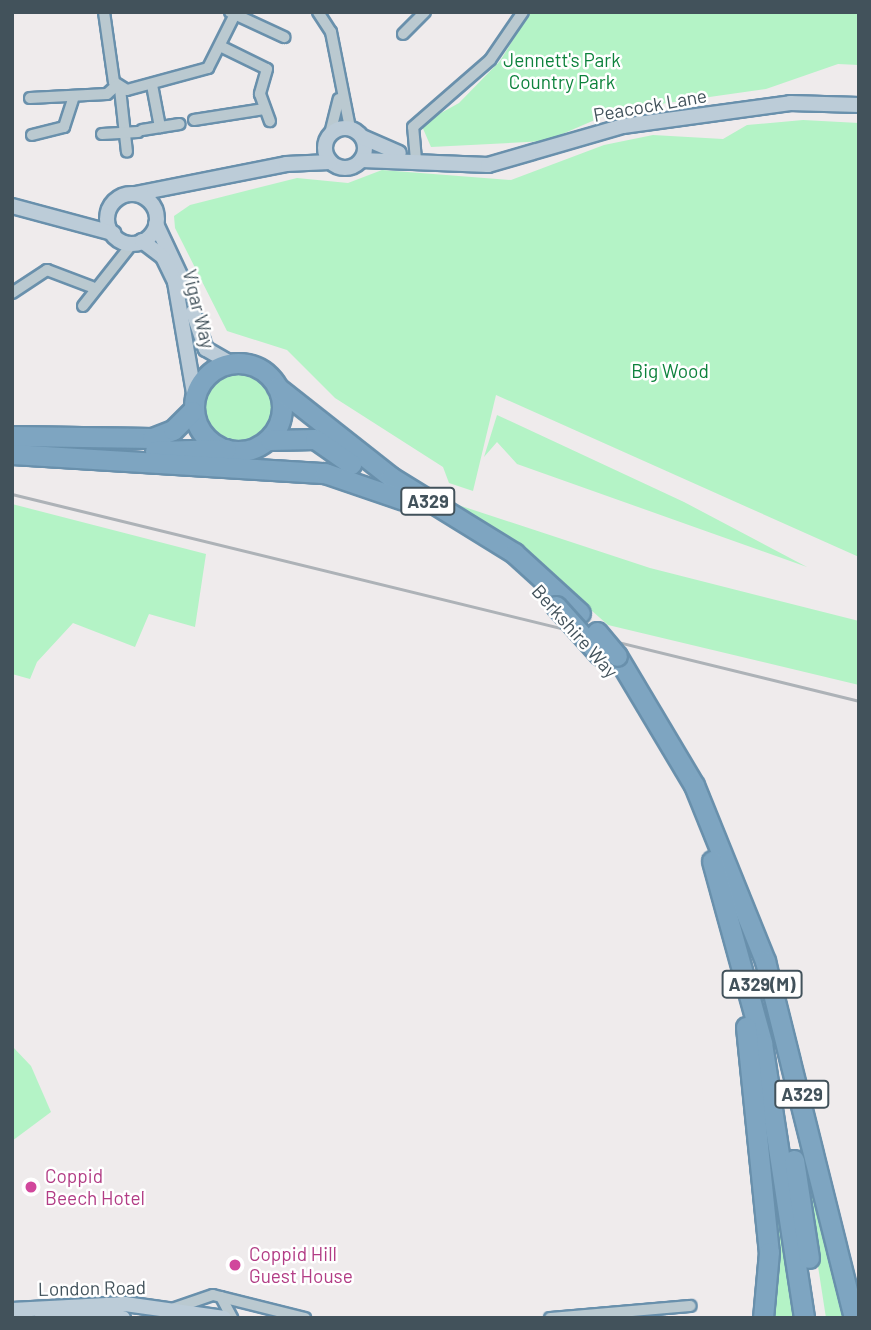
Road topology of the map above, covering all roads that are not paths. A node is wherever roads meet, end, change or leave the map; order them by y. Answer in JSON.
{"nodes":[{"id":1,"x":104,"y":12,"type":"edge"},
{"id":2,"x":523,"y":12,"type":"edge"},
{"id":3,"x":234,"y":13,"type":"edge"},
{"id":4,"x":321,"y":13,"type":"edge"},
{"id":5,"x":420,"y":14,"type":"edge"},
{"id":6,"x":402,"y":34,"type":"dead end"},
{"id":7,"x":284,"y":37,"type":"dead end"},
{"id":8,"x":220,"y":46,"type":"junction"},
{"id":9,"x":152,"y":85,"type":"junction"},
{"id":10,"x":118,"y":88,"type":"junction"},
{"id":11,"x":339,"y":96,"type":"junction"},
{"id":12,"x":74,"y":97,"type":"junction"},
{"id":13,"x":30,"y":98,"type":"dead end"},
{"id":14,"x":859,"y":105,"type":"edge"},
{"id":15,"x":264,"y":109,"type":"junction"},
{"id":16,"x":194,"y":120,"type":"dead end"},
{"id":17,"x":270,"y":121,"type":"dead end"},
{"id":18,"x":180,"y":124,"type":"dead end"},
{"id":19,"x":160,"y":127,"type":"junction"},
{"id":20,"x":350,"y":128,"type":"junction"},
{"id":21,"x":124,"y":133,"type":"junction"},
{"id":22,"x":102,"y":134,"type":"dead end"},
{"id":23,"x":32,"y":135,"type":"dead end"},
{"id":24,"x":362,"y":137,"type":"junction"},
{"id":25,"x":327,"y":140,"type":"junction"},
{"id":26,"x":127,"y":152,"type":"dead end"},
{"id":27,"x":413,"y":159,"type":"junction"},
{"id":28,"x":362,"y":160,"type":"junction"},
{"id":29,"x":330,"y":162,"type":"junction"},
{"id":30,"x":286,"y":164,"type":"junction"},
{"id":31,"x":183,"y":188,"type":"junction"},
{"id":32,"x":135,"y":194,"type":"junction"},
{"id":33,"x":12,"y":206,"type":"edge"},
{"id":34,"x":109,"y":212,"type":"junction"},
{"id":35,"x":74,"y":219,"type":"junction"},
{"id":36,"x":157,"y":220,"type":"junction"},
{"id":37,"x":114,"y":235,"type":"junction"},
{"id":38,"x":137,"y":242,"type":"junction"},
{"id":39,"x":115,"y":260,"type":"junction"},
{"id":40,"x":92,"y":287,"type":"junction"},
{"id":41,"x":12,"y":293,"type":"edge"},
{"id":42,"x":83,"y":306,"type":"dead end"},
{"id":43,"x":230,"y":363,"type":"junction"},
{"id":44,"x":277,"y":387,"type":"junction"},
{"id":45,"x":193,"y":405,"type":"junction"},
{"id":46,"x":12,"y":436,"type":"edge"},
{"id":47,"x":270,"y":440,"type":"junction"},
{"id":48,"x":12,"y":446,"type":"edge"},
{"id":49,"x":230,"y":449,"type":"junction"},
{"id":50,"x":12,"y":454,"type":"edge"},
{"id":51,"x":404,"y":500,"type":"junction"},
{"id":52,"x":608,"y":656,"type":"junction"},
{"id":53,"x":731,"y":876,"type":"junction"},
{"id":54,"x":731,"y":917,"type":"junction"},
{"id":55,"x":690,"y":1306,"type":"dead end"},
{"id":56,"x":228,"y":1308,"type":"edge"},
{"id":57,"x":172,"y":1309,"type":"junction"},
{"id":58,"x":12,"y":1310,"type":"edge"},
{"id":59,"x":811,"y":1317,"type":"edge"},
{"id":60,"x":22,"y":1318,"type":"edge"},
{"id":61,"x":75,"y":1318,"type":"edge"},
{"id":62,"x":81,"y":1318,"type":"edge"},
{"id":63,"x":121,"y":1318,"type":"edge"},
{"id":64,"x":305,"y":1318,"type":"edge"},
{"id":65,"x":550,"y":1318,"type":"edge"},
{"id":66,"x":763,"y":1318,"type":"edge"},
{"id":67,"x":854,"y":1318,"type":"edge"}],
"edges":[{"from":1,"to":10,"type":"street"},
{"from":2,"to":27,"type":"street"},
{"from":3,"to":7,"type":"street"},
{"from":3,"to":8,"type":"street"},
{"from":4,"to":11,"type":"street"},
{"from":5,"to":6,"type":"street"},
{"from":8,"to":9,"type":"street"},
{"from":8,"to":15,"type":"street"},
{"from":9,"to":10,"type":"street"},
{"from":9,"to":19,"type":"street"},
{"from":10,"to":12,"type":"street"},
{"from":10,"to":21,"type":"street"},
{"from":11,"to":20,"type":"street"},
{"from":11,"to":25,"type":"street"},
{"from":12,"to":13,"type":"street"},
{"from":12,"to":23,"type":"street"},
{"from":14,"to":27,"type":"street","name":"Peacock Lane"},
{"from":15,"to":16,"type":"street"},
{"from":15,"to":17,"type":"street"},
{"from":18,"to":19,"type":"street"},
{"from":19,"to":21,"type":"street"},
{"from":20,"to":24,"type":"street"},
{"from":20,"to":25,"type":"street"},
{"from":21,"to":22,"type":"street"},
{"from":21,"to":26,"type":"street"},
{"from":24,"to":27,"type":"street","name":"Peacock Lane"},
{"from":24,"to":28,"type":"street"},
{"from":25,"to":29,"type":"street"},
{"from":25,"to":30,"type":"street"},
{"from":27,"to":28,"type":"street","name":"Peacock Lane"},
{"from":28,"to":29,"type":"street"},
{"from":29,"to":30,"type":"street"},
{"from":30,"to":31,"type":"street"},
{"from":31,"to":32,"type":"street"},
{"from":31,"to":36,"type":"street"},
{"from":32,"to":34,"type":"street"},
{"from":32,"to":36,"type":"street"},
{"from":33,"to":35,"type":"street"},
{"from":34,"to":35,"type":"street"},
{"from":34,"to":37,"type":"street"},
{"from":35,"to":37,"type":"street"},
{"from":36,"to":38,"type":"street"},
{"from":36,"to":43,"type":"street","name":"Vigar Way"},
{"from":37,"to":38,"type":"street"},
{"from":37,"to":39,"type":"street"},
{"from":38,"to":39,"type":"street"},
{"from":38,"to":45,"type":"street","name":"Vigar Way"},
{"from":39,"to":40,"type":"street"},
{"from":40,"to":41,"type":"street"},
{"from":40,"to":42,"type":"street"},
{"from":43,"to":44,"type":"highway","number":"A329"},
{"from":43,"to":45,"type":"highway"},
{"from":44,"to":47,"type":"highway"},
{"from":44,"to":52,"type":"highway","name":"Berkshire Way","number":"A329","bridge":true},
{"from":45,"to":46,"type":"highway"},
{"from":45,"to":49,"type":"highway"},
{"from":47,"to":49,"type":"highway","number":"A329"},
{"from":47,"to":51,"type":"highway","name":"Berkshire Way","number":"A329"},
{"from":48,"to":49,"type":"highway","number":"A329"},
{"from":50,"to":51,"type":"highway","number":"A329"},
{"from":51,"to":52,"type":"highway","name":"Berkshire Way","number":"A329","bridge":true},
{"from":52,"to":53,"type":"highway","name":"Berkshire Way","number":"A329"},
{"from":52,"to":54,"type":"highway","name":"Berkshire Way","number":"A329"},
{"from":53,"to":59,"type":"highway","number":"A329(M)"},
{"from":53,"to":67,"type":"highway","number":"A329"},
{"from":54,"to":59,"type":"highway","number":"A329(M)"},
{"from":54,"to":66,"type":"highway","number":"A329"},
{"from":55,"to":65,"type":"street"},
{"from":56,"to":57,"type":"street","name":"London Road"},
{"from":56,"to":57,"type":"street","name":"London Road"},
{"from":56,"to":64,"type":"street","name":"London Road"},
{"from":57,"to":58,"type":"street","name":"London Road"},
{"from":60,"to":61,"type":"street"},
{"from":62,"to":63,"type":"street","name":"London Road"}]}
